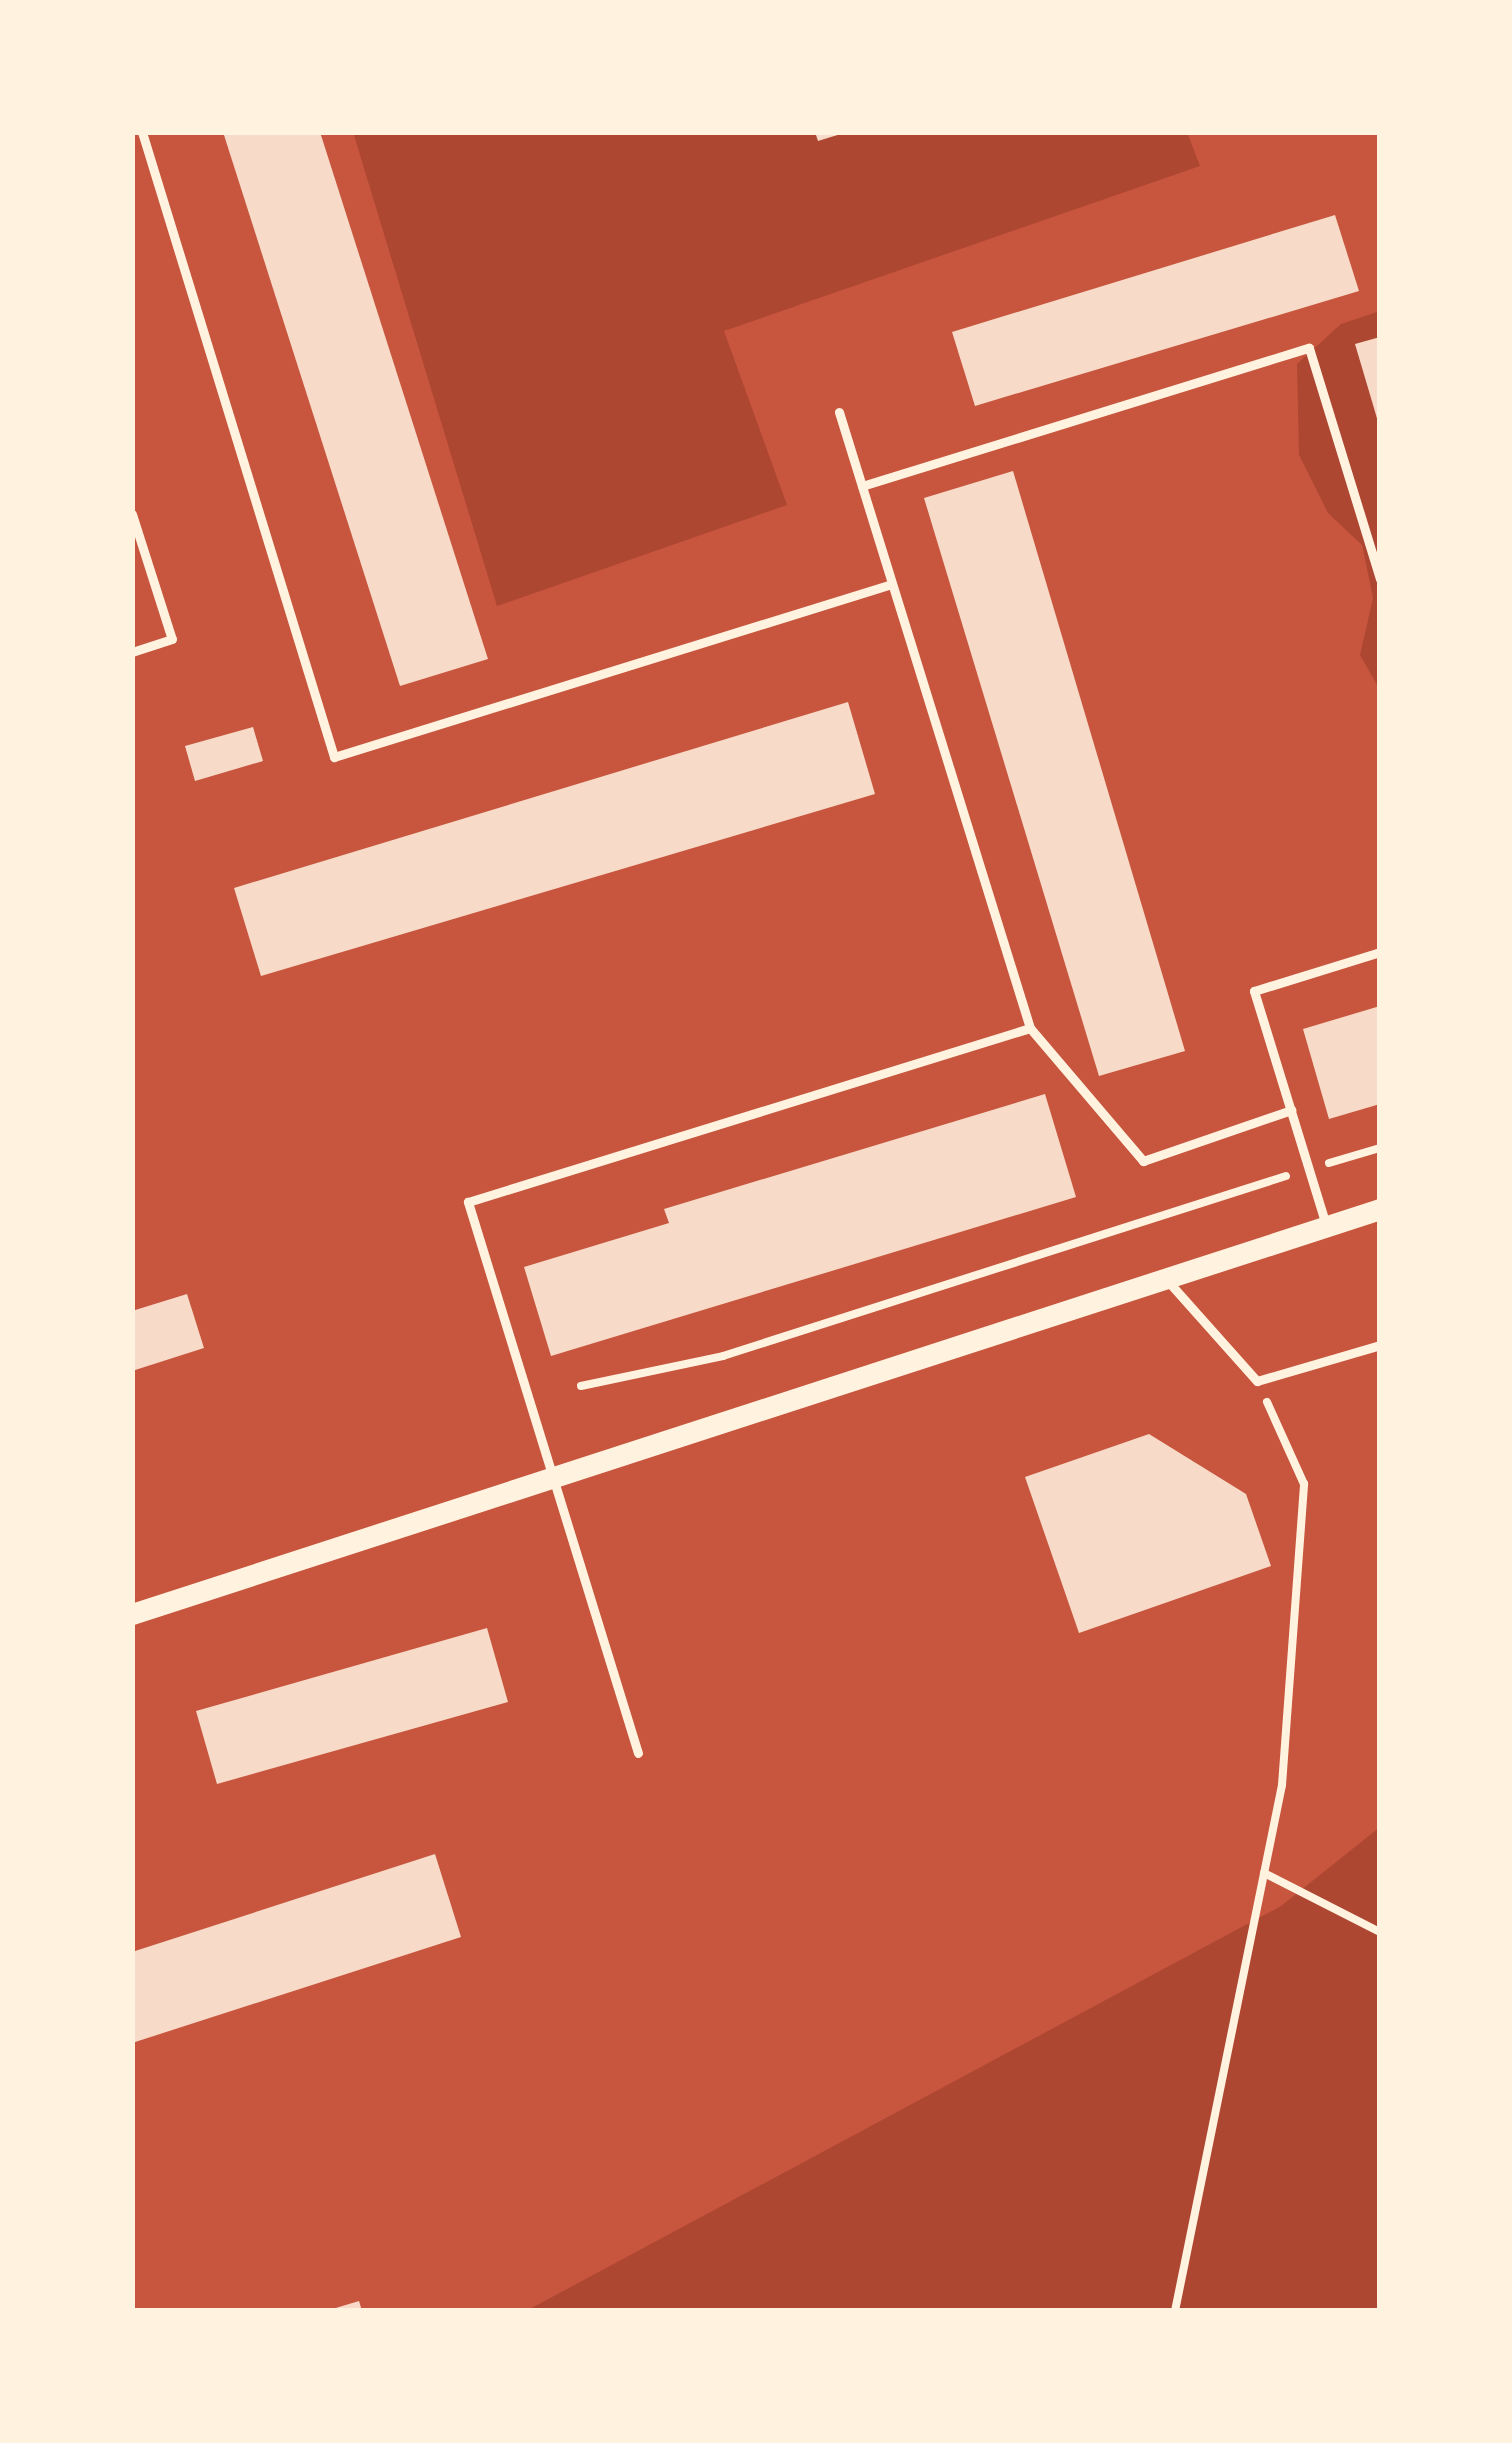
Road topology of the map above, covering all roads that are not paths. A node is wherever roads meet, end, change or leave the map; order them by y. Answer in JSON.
{"nodes":[{"id":1,"x":142,"y":132,"type":"edge"},
{"id":2,"x":839,"y":412,"type":"dead end"},
{"id":3,"x":862,"y":486,"type":"junction"},
{"id":4,"x":132,"y":514,"type":"edge"},
{"id":5,"x":1380,"y":579,"type":"edge"},
{"id":6,"x":892,"y":584,"type":"junction"},
{"id":7,"x":132,"y":652,"type":"edge"},
{"id":8,"x":1380,"y":952,"type":"edge"},
{"id":9,"x":1030,"y":1028,"type":"junction"},
{"id":10,"x":1291,"y":1110,"type":"junction"},
{"id":11,"x":1380,"y":1209,"type":"edge"},
{"id":12,"x":1326,"y":1225,"type":"junction"},
{"id":13,"x":1165,"y":1278,"type":"junction"},
{"id":14,"x":1380,"y":1345,"type":"edge"},
{"id":15,"x":554,"y":1482,"type":"junction"},
{"id":16,"x":132,"y":1615,"type":"edge"},
{"id":17,"x":638,"y":1753,"type":"dead end"}],
"edges":[{"from":1,"to":6,"type":"lane"},
{"from":2,"to":3,"type":"lane"},
{"from":3,"to":5,"type":"lane"},
{"from":3,"to":6,"type":"lane"},
{"from":4,"to":7,"type":"lane"},
{"from":6,"to":9,"type":"lane"},
{"from":8,"to":10,"type":"lane"},
{"from":9,"to":10,"type":"lane"},
{"from":9,"to":15,"type":"lane"},
{"from":10,"to":12,"type":"lane"},
{"from":11,"to":12,"type":"street"},
{"from":12,"to":13,"type":"street"},
{"from":13,"to":14,"type":"lane"},
{"from":13,"to":15,"type":"street"},
{"from":15,"to":16,"type":"street"},
{"from":15,"to":17,"type":"lane"}]}
